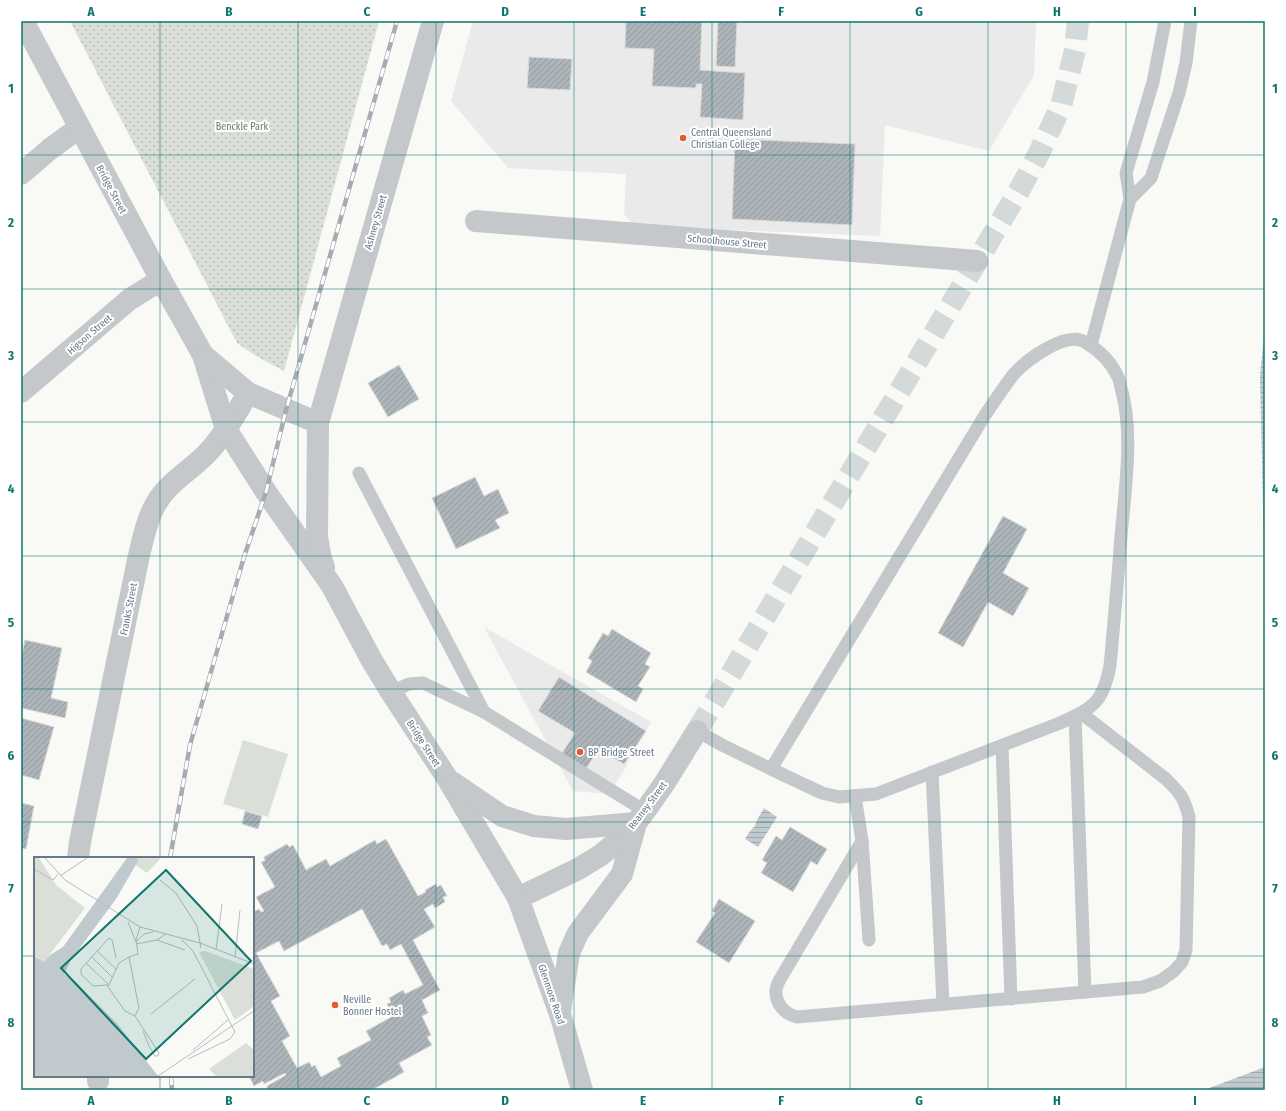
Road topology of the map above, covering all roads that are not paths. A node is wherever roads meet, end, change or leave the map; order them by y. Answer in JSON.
{"nodes":[{"id":1,"x":23,"y":21,"type":"edge"},
{"id":2,"x":433,"y":21,"type":"edge"},
{"id":3,"x":1165,"y":21,"type":"edge"},
{"id":4,"x":1191,"y":21,"type":"edge"},
{"id":5,"x":79,"y":128,"type":"junction"},
{"id":6,"x":21,"y":174,"type":"edge"},
{"id":7,"x":1130,"y":199,"type":"junction"},
{"id":8,"x":476,"y":221,"type":"dead end"},
{"id":9,"x":977,"y":262,"type":"dead end"},
{"id":10,"x":161,"y":280,"type":"junction"},
{"id":11,"x":1091,"y":346,"type":"junction"},
{"id":12,"x":203,"y":355,"type":"junction"},
{"id":13,"x":21,"y":392,"type":"edge"},
{"id":14,"x":248,"y":393,"type":"junction"},
{"id":15,"x":318,"y":423,"type":"junction"},
{"id":16,"x":226,"y":429,"type":"junction"},
{"id":17,"x":359,"y":473,"type":"dead end"},
{"id":18,"x":332,"y":586,"type":"junction"},
{"id":19,"x":391,"y":692,"type":"junction"},
{"id":20,"x":484,"y":712,"type":"junction"},
{"id":21,"x":1078,"y":715,"type":"junction"},
{"id":22,"x":696,"y":731,"type":"joint"},
{"id":23,"x":1002,"y":746,"type":"junction"},
{"id":24,"x":771,"y":770,"type":"junction"},
{"id":25,"x":932,"y":772,"type":"junction"},
{"id":26,"x":447,"y":778,"type":"junction"},
{"id":27,"x":855,"y":796,"type":"junction"},
{"id":28,"x":640,"y":817,"type":"junction"},
{"id":29,"x":862,"y":841,"type":"junction"},
{"id":30,"x":78,"y":857,"type":"edge"},
{"id":31,"x":518,"y":898,"type":"junction"},
{"id":32,"x":869,"y":940,"type":"dead end"},
{"id":33,"x":1085,"y":992,"type":"junction"},
{"id":34,"x":1011,"y":999,"type":"junction"},
{"id":35,"x":943,"y":1004,"type":"junction"},
{"id":36,"x":560,"y":1014,"type":"junction"},
{"id":37,"x":582,"y":1090,"type":"edge"}],
"edges":[{"from":1,"to":5,"type":"street","name":"Bridge Street"},
{"from":2,"to":15,"type":"street","name":"Ashney Street"},
{"from":3,"to":7,"type":"lane"},
{"from":4,"to":7,"type":"lane"},
{"from":5,"to":6,"type":"street"},
{"from":5,"to":10,"type":"street","name":"Bridge Street"},
{"from":7,"to":11,"type":"lane"},
{"from":8,"to":9,"type":"street","name":"Schoolhouse Street"},
{"from":10,"to":12,"type":"street","name":"Bridge Street"},
{"from":10,"to":13,"type":"street","name":"Higson Street"},
{"from":11,"to":21,"type":"lane"},
{"from":11,"to":24,"type":"lane"},
{"from":12,"to":14,"type":"street","name":"Bridge Street"},
{"from":12,"to":16,"type":"street","name":"Bridge Street"},
{"from":14,"to":15,"type":"street","name":"Bridge Street"},
{"from":14,"to":16,"type":"street","name":"Franks Street"},
{"from":15,"to":18,"type":"street","name":"Bridge Street"},
{"from":16,"to":18,"type":"street","name":"Bridge Street"},
{"from":16,"to":30,"type":"street","name":"Franks Street"},
{"from":17,"to":20,"type":"lane"},
{"from":18,"to":19,"type":"street","name":"Bridge Street"},
{"from":19,"to":20,"type":"lane"},
{"from":19,"to":26,"type":"street","name":"Bridge Street"},
{"from":20,"to":28,"type":"lane"},
{"from":21,"to":23,"type":"lane"},
{"from":21,"to":33,"type":"lane"},
{"from":21,"to":33,"type":"lane"},
{"from":22,"to":24,"type":"lane"},
{"from":22,"to":28,"type":"street","name":"Reaney Street"},
{"from":23,"to":25,"type":"lane"},
{"from":23,"to":34,"type":"lane"},
{"from":24,"to":27,"type":"lane"},
{"from":25,"to":27,"type":"lane"},
{"from":25,"to":35,"type":"lane"},
{"from":26,"to":28,"type":"street"},
{"from":26,"to":31,"type":"street","name":"Bridge Street"},
{"from":27,"to":29,"type":"lane"},
{"from":28,"to":31,"type":"street","name":"Reaney Street"},
{"from":28,"to":36,"type":"street"},
{"from":29,"to":32,"type":"lane"},
{"from":29,"to":35,"type":"lane"},
{"from":31,"to":36,"type":"street","name":"Glenmore Road"},
{"from":33,"to":34,"type":"lane"},
{"from":34,"to":35,"type":"lane"},
{"from":36,"to":37,"type":"street","name":"Glenmore Road"}]}
